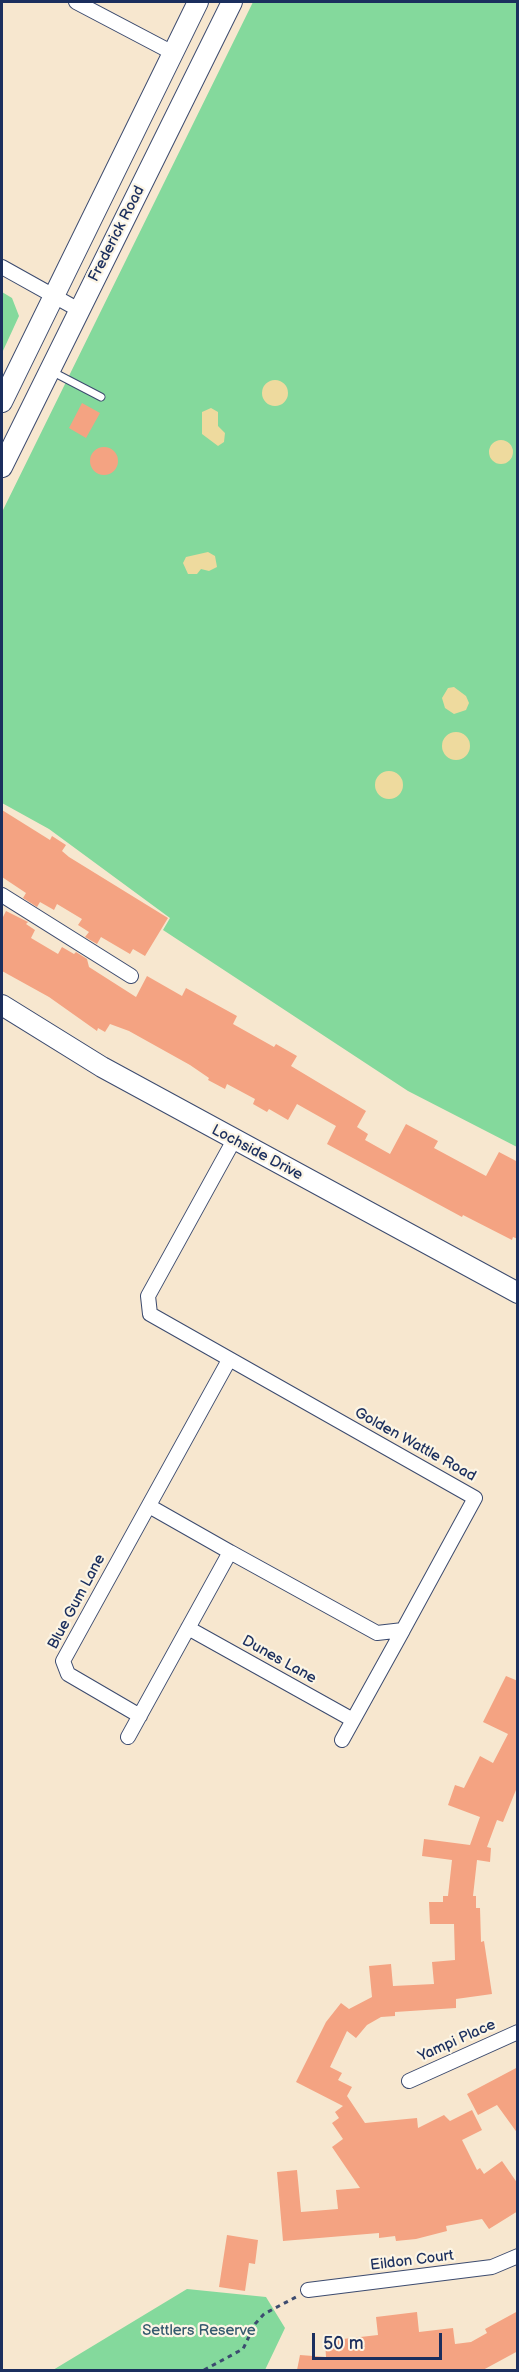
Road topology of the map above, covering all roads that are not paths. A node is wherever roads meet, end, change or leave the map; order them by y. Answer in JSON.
{"nodes":[{"id":1,"x":76,"y":2,"type":"edge"},
{"id":2,"x":198,"y":2,"type":"edge"},
{"id":3,"x":232,"y":2,"type":"edge"},
{"id":4,"x":173,"y":53,"type":"junction"},
{"id":5,"x":2,"y":267,"type":"edge"},
{"id":6,"x":54,"y":295,"type":"junction"},
{"id":7,"x":79,"y":310,"type":"junction"},
{"id":8,"x":49,"y":370,"type":"junction"},
{"id":9,"x":101,"y":397,"type":"dead end"},
{"id":10,"x":2,"y":402,"type":"edge"},
{"id":11,"x":2,"y":467,"type":"edge"},
{"id":12,"x":2,"y":894,"type":"edge"},
{"id":13,"x":132,"y":976,"type":"dead end"},
{"id":14,"x":2,"y":1005,"type":"edge"},
{"id":15,"x":234,"y":1140,"type":"junction"},
{"id":16,"x":518,"y":1293,"type":"edge"},
{"id":17,"x":229,"y":1360,"type":"junction"},
{"id":18,"x":148,"y":1506,"type":"junction"},
{"id":19,"x":230,"y":1552,"type":"junction"},
{"id":20,"x":188,"y":1628,"type":"junction"},
{"id":21,"x":403,"y":1630,"type":"junction"},
{"id":22,"x":140,"y":1716,"type":"junction"},
{"id":23,"x":353,"y":1720,"type":"junction"},
{"id":24,"x":128,"y":1737,"type":"dead end"},
{"id":25,"x":342,"y":1740,"type":"dead end"},
{"id":26,"x":518,"y":2032,"type":"edge"},
{"id":27,"x":409,"y":2081,"type":"dead end"},
{"id":28,"x":518,"y":2256,"type":"edge"},
{"id":29,"x":308,"y":2290,"type":"road end"}],
"edges":[{"from":1,"to":4,"type":"street"},
{"from":2,"to":4,"type":"main road","name":"Frederick Road"},
{"from":3,"to":7,"type":"main road","name":"Frederick Road"},
{"from":4,"to":6,"type":"main road","name":"Frederick Road"},
{"from":5,"to":6,"type":"street"},
{"from":6,"to":7,"type":"street"},
{"from":6,"to":10,"type":"main road","name":"Frederick Road"},
{"from":7,"to":8,"type":"main road","name":"Frederick Road"},
{"from":8,"to":9,"type":"lane"},
{"from":8,"to":11,"type":"main road","name":"Frederick Road"},
{"from":12,"to":13,"type":"street"},
{"from":14,"to":15,"type":"main road","name":"Lochside Drive"},
{"from":15,"to":16,"type":"main road","name":"Lochside Drive"},
{"from":15,"to":17,"type":"street","name":"Golden Wattle Road"},
{"from":17,"to":18,"type":"street","name":"Blue Gum Lane"},
{"from":17,"to":21,"type":"street","name":"Golden Wattle Road"},
{"from":18,"to":19,"type":"street"},
{"from":18,"to":22,"type":"street","name":"Blue Gum Lane"},
{"from":19,"to":20,"type":"street"},
{"from":19,"to":21,"type":"street"},
{"from":20,"to":22,"type":"street"},
{"from":20,"to":23,"type":"street","name":"Dunes Lane"},
{"from":21,"to":23,"type":"street"},
{"from":22,"to":24,"type":"street"},
{"from":23,"to":25,"type":"street"},
{"from":26,"to":27,"type":"street","name":"Yampi Place"},
{"from":28,"to":29,"type":"street","name":"Eildon Court"}]}
